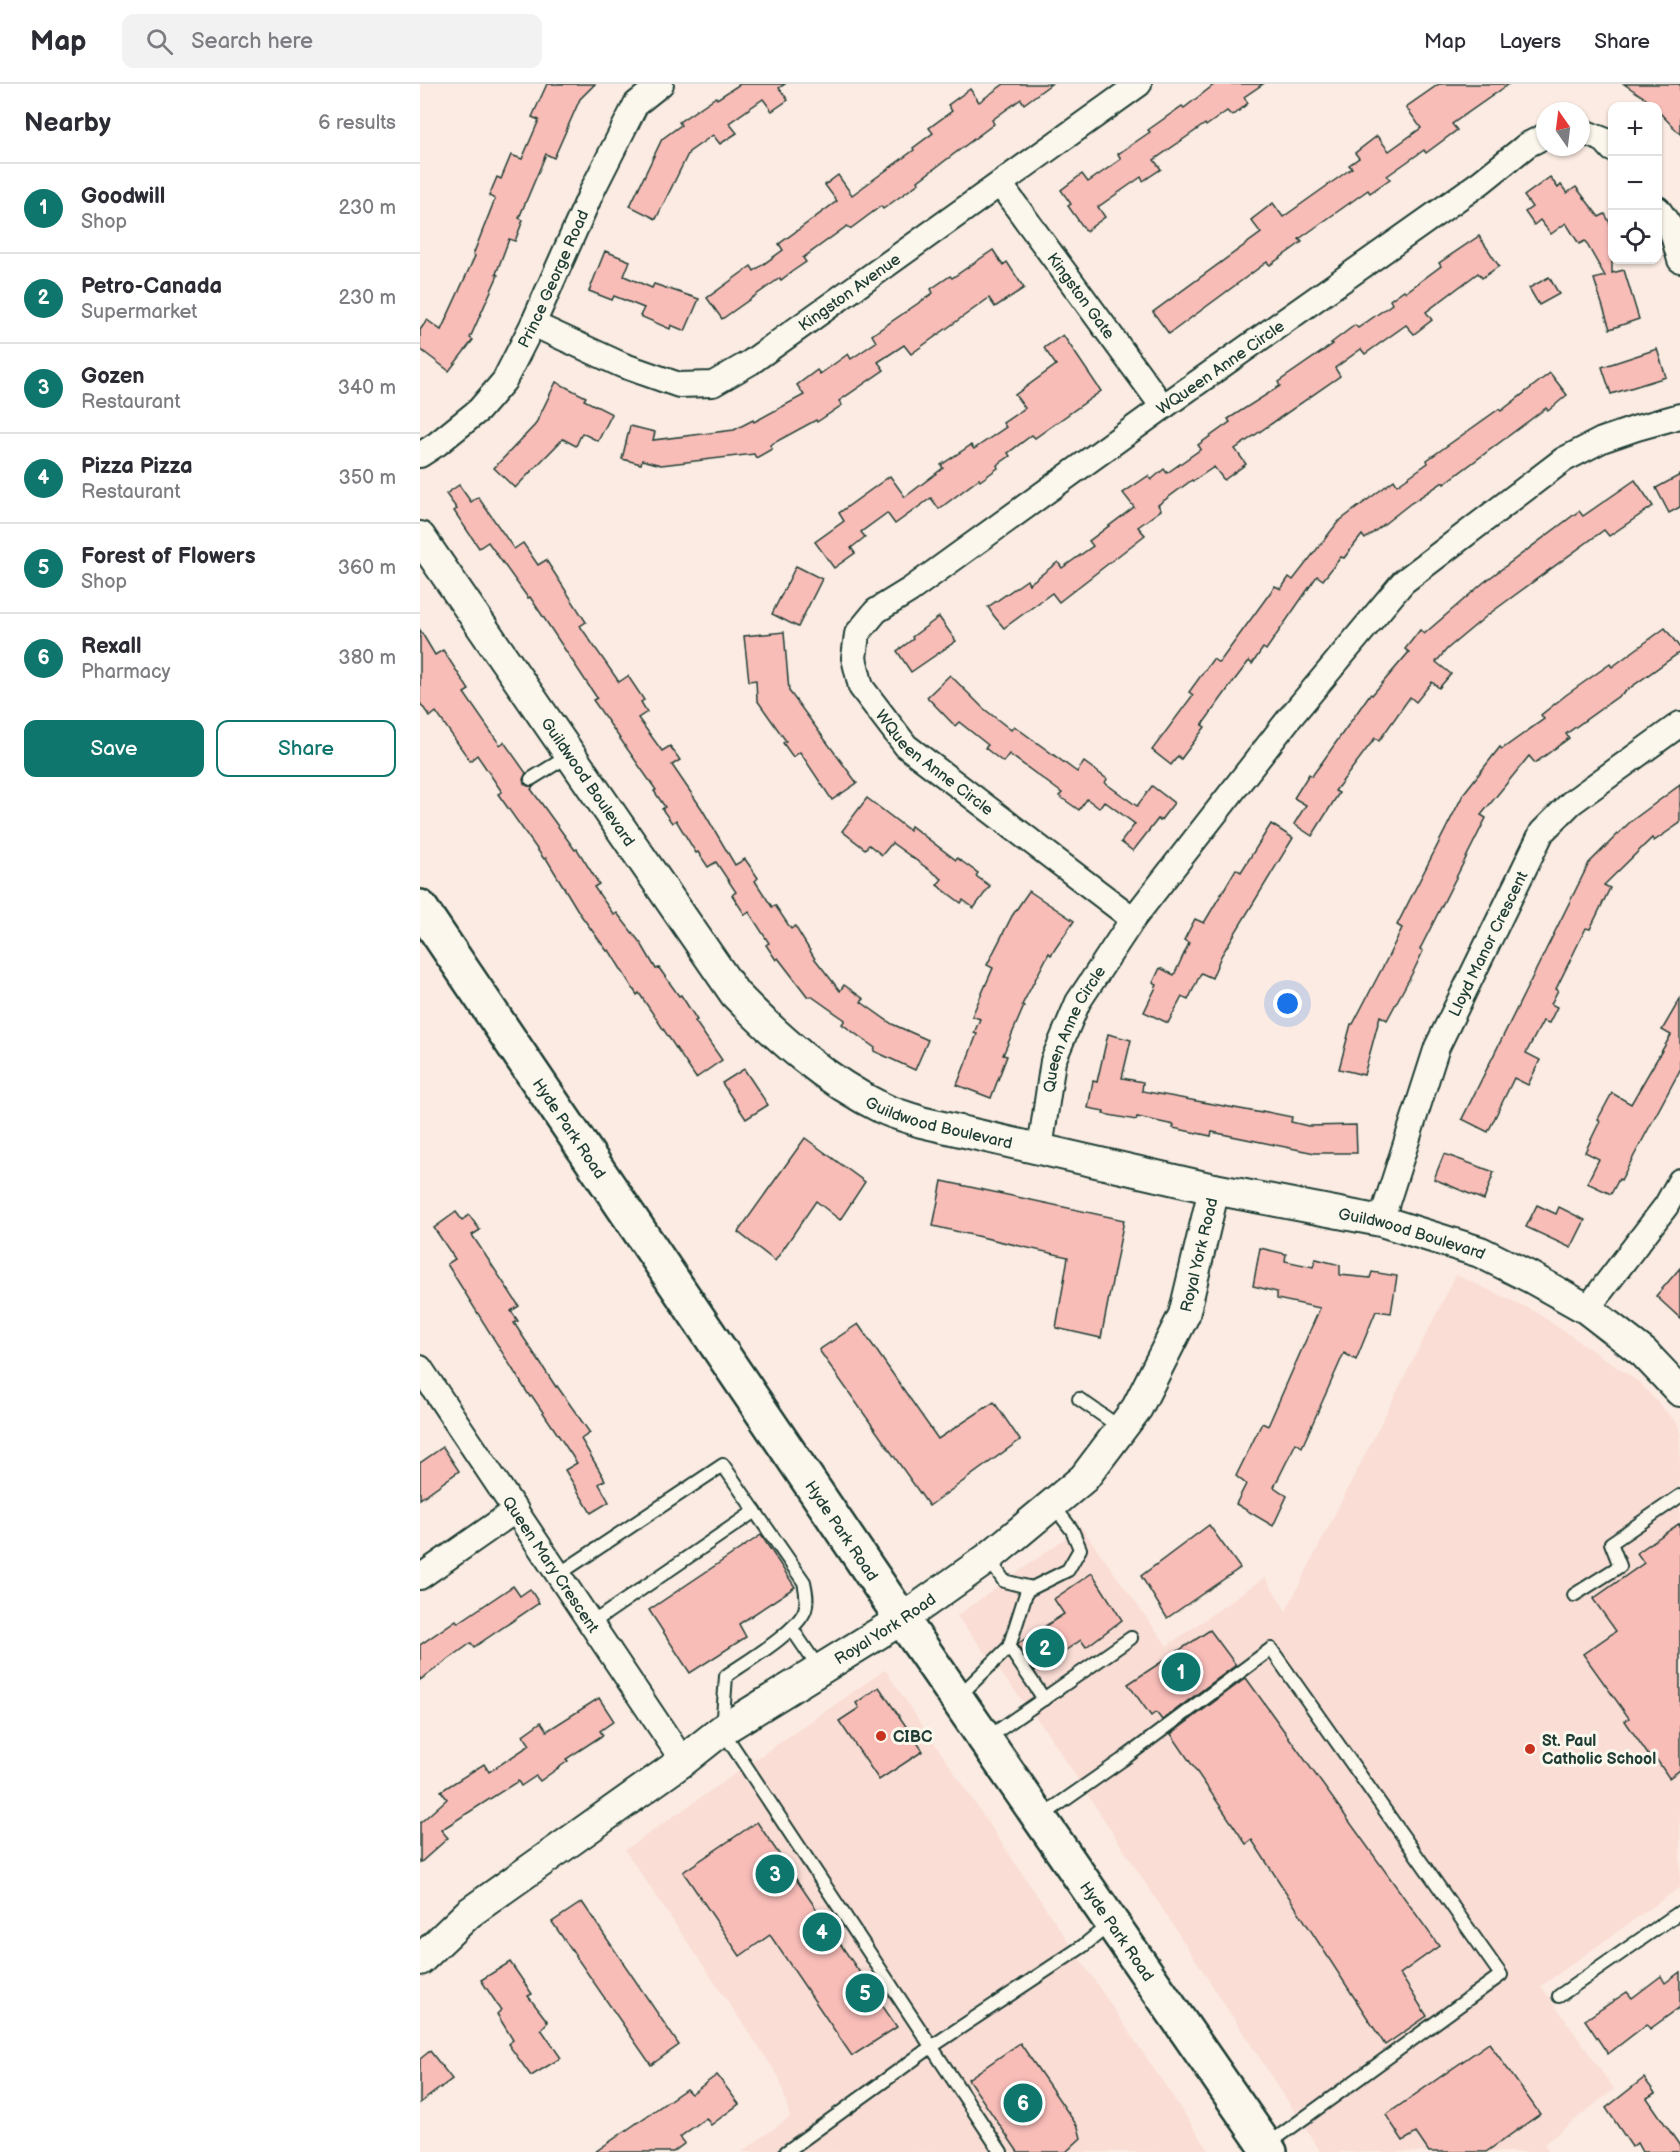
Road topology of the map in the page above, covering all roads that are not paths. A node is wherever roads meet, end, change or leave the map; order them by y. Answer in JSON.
{"nodes":[{"id":1,"x":661,"y":84,"type":"edge"},
{"id":2,"x":1139,"y":84,"type":"edge"},
{"id":3,"x":1590,"y":135,"type":"edge"},
{"id":4,"x":1536,"y":140,"type":"edge"},
{"id":5,"x":1608,"y":144,"type":"edge"},
{"id":6,"x":1000,"y":184,"type":"junction"},
{"id":7,"x":1659,"y":210,"type":"edge"},
{"id":8,"x":1680,"y":260,"type":"edge"},
{"id":9,"x":533,"y":324,"type":"junction"},
{"id":10,"x":1163,"y":407,"type":"junction"},
{"id":11,"x":1680,"y":416,"type":"edge"},
{"id":12,"x":420,"y":455,"type":"edge"},
{"id":13,"x":420,"y":537,"type":"edge"},
{"id":14,"x":1680,"y":724,"type":"edge"},
{"id":15,"x":570,"y":755,"type":"junction"},
{"id":16,"x":531,"y":780,"type":"dead end"},
{"id":17,"x":420,"y":907,"type":"edge"},
{"id":18,"x":1133,"y":918,"type":"junction"},
{"id":19,"x":1040,"y":1149,"type":"junction"},
{"id":20,"x":1680,"y":1181,"type":"edge"},
{"id":21,"x":1214,"y":1189,"type":"junction"},
{"id":22,"x":1381,"y":1221,"type":"junction"},
{"id":23,"x":1587,"y":1309,"type":"junction"},
{"id":24,"x":420,"y":1368,"type":"edge"},
{"id":25,"x":1680,"y":1391,"type":"edge"},
{"id":26,"x":1079,"y":1399,"type":"dead end"},
{"id":27,"x":1122,"y":1429,"type":"junction"},
{"id":28,"x":1680,"y":1496,"type":"edge"},
{"id":29,"x":1052,"y":1504,"type":"junction"},
{"id":30,"x":516,"y":1510,"type":"junction"},
{"id":31,"x":754,"y":1511,"type":"junction"},
{"id":32,"x":988,"y":1558,"type":"junction"},
{"id":33,"x":559,"y":1574,"type":"junction"},
{"id":34,"x":420,"y":1577,"type":"edge"},
{"id":35,"x":1028,"y":1587,"type":"junction"},
{"id":36,"x":1574,"y":1595,"type":"dead end"},
{"id":37,"x":902,"y":1618,"type":"junction"},
{"id":38,"x":592,"y":1623,"type":"junction"},
{"id":39,"x":792,"y":1629,"type":"junction"},
{"id":40,"x":1131,"y":1638,"type":"dead end"},
{"id":41,"x":1009,"y":1647,"type":"junction"},
{"id":42,"x":820,"y":1670,"type":"junction"},
{"id":43,"x":957,"y":1698,"type":"junction"},
{"id":44,"x":1044,"y":1699,"type":"junction"},
{"id":45,"x":722,"y":1730,"type":"junction"},
{"id":46,"x":986,"y":1740,"type":"junction"},
{"id":47,"x":683,"y":1761,"type":"junction"},
{"id":48,"x":1040,"y":1818,"type":"junction"},
{"id":49,"x":1680,"y":1912,"type":"edge"},
{"id":50,"x":1111,"y":1923,"type":"junction"},
{"id":51,"x":420,"y":1960,"type":"edge"},
{"id":52,"x":1559,"y":1996,"type":"dead end"},
{"id":53,"x":931,"y":2047,"type":"junction"},
{"id":54,"x":1268,"y":2149,"type":"edge"},
{"id":55,"x":786,"y":2152,"type":"edge"},
{"id":56,"x":1001,"y":2152,"type":"edge"}],
"edges":[{"from":1,"to":9,"type":"street","name":"Prince George Road"},
{"from":2,"to":6,"type":"street","name":"Kingston Avenue"},
{"from":3,"to":5,"type":"street"},
{"from":4,"to":10,"type":"street","name":"WQueen Anne Circle"},
{"from":6,"to":9,"type":"street","name":"Kingston Avenue"},
{"from":6,"to":10,"type":"street","name":"Kingston Gate"},
{"from":7,"to":8,"type":"street"},
{"from":9,"to":12,"type":"street","name":"Prince George Road"},
{"from":10,"to":18,"type":"street","name":"WQueen Anne Circle"},
{"from":11,"to":18,"type":"street"},
{"from":13,"to":15,"type":"street","name":"Guildwood Boulevard"},
{"from":14,"to":22,"type":"street","name":"Lloyd Manor Crescent"},
{"from":15,"to":16,"type":"lane"},
{"from":15,"to":19,"type":"street","name":"Guildwood Boulevard"},
{"from":17,"to":37,"type":"main road","name":"Hyde Park Road"},
{"from":18,"to":19,"type":"street","name":"Queen Anne Circle"},
{"from":19,"to":21,"type":"street","name":"Guildwood Boulevard"},
{"from":20,"to":23,"type":"street"},
{"from":21,"to":22,"type":"street","name":"Guildwood Boulevard"},
{"from":21,"to":27,"type":"street","name":"Royal York Road"},
{"from":22,"to":23,"type":"street","name":"Guildwood Boulevard"},
{"from":23,"to":25,"type":"street","name":"Guildwood Boulevard"},
{"from":24,"to":30,"type":"street","name":"Queen Mary Crescent"},
{"from":26,"to":27,"type":"lane"},
{"from":27,"to":29,"type":"street","name":"Royal York Road"},
{"from":28,"to":36,"type":"lane"},
{"from":29,"to":32,"type":"street","name":"Royal York Road"},
{"from":29,"to":35,"type":"lane"},
{"from":30,"to":33,"type":"street","name":"Queen Mary Crescent"},
{"from":30,"to":34,"type":"street"},
{"from":31,"to":33,"type":"lane"},
{"from":31,"to":38,"type":"lane"},
{"from":31,"to":39,"type":"lane"},
{"from":32,"to":35,"type":"lane"},
{"from":32,"to":37,"type":"street","name":"Royal York Road"},
{"from":33,"to":38,"type":"street","name":"Queen Mary Crescent"},
{"from":35,"to":41,"type":"lane"},
{"from":37,"to":42,"type":"street","name":"Royal York Road"},
{"from":37,"to":43,"type":"main road","name":"Hyde Park Road"},
{"from":38,"to":47,"type":"street","name":"Queen Mary Crescent"},
{"from":39,"to":42,"type":"lane"},
{"from":39,"to":45,"type":"lane"},
{"from":40,"to":44,"type":"lane"},
{"from":41,"to":43,"type":"lane"},
{"from":41,"to":44,"type":"lane"},
{"from":42,"to":45,"type":"street","name":"Royal York Road"},
{"from":43,"to":46,"type":"main road","name":"Hyde Park Road"},
{"from":44,"to":46,"type":"lane"},
{"from":45,"to":47,"type":"street","name":"Royal York Road"},
{"from":45,"to":53,"type":"lane"},
{"from":46,"to":48,"type":"main road","name":"Hyde Park Road"},
{"from":47,"to":51,"type":"street","name":"Royal York Road"},
{"from":48,"to":50,"type":"main road","name":"Hyde Park Road"},
{"from":48,"to":54,"type":"lane"},
{"from":49,"to":52,"type":"lane"},
{"from":50,"to":53,"type":"lane"},
{"from":50,"to":54,"type":"main road","name":"Hyde Park Road"},
{"from":53,"to":55,"type":"lane"},
{"from":53,"to":56,"type":"lane"}]}
